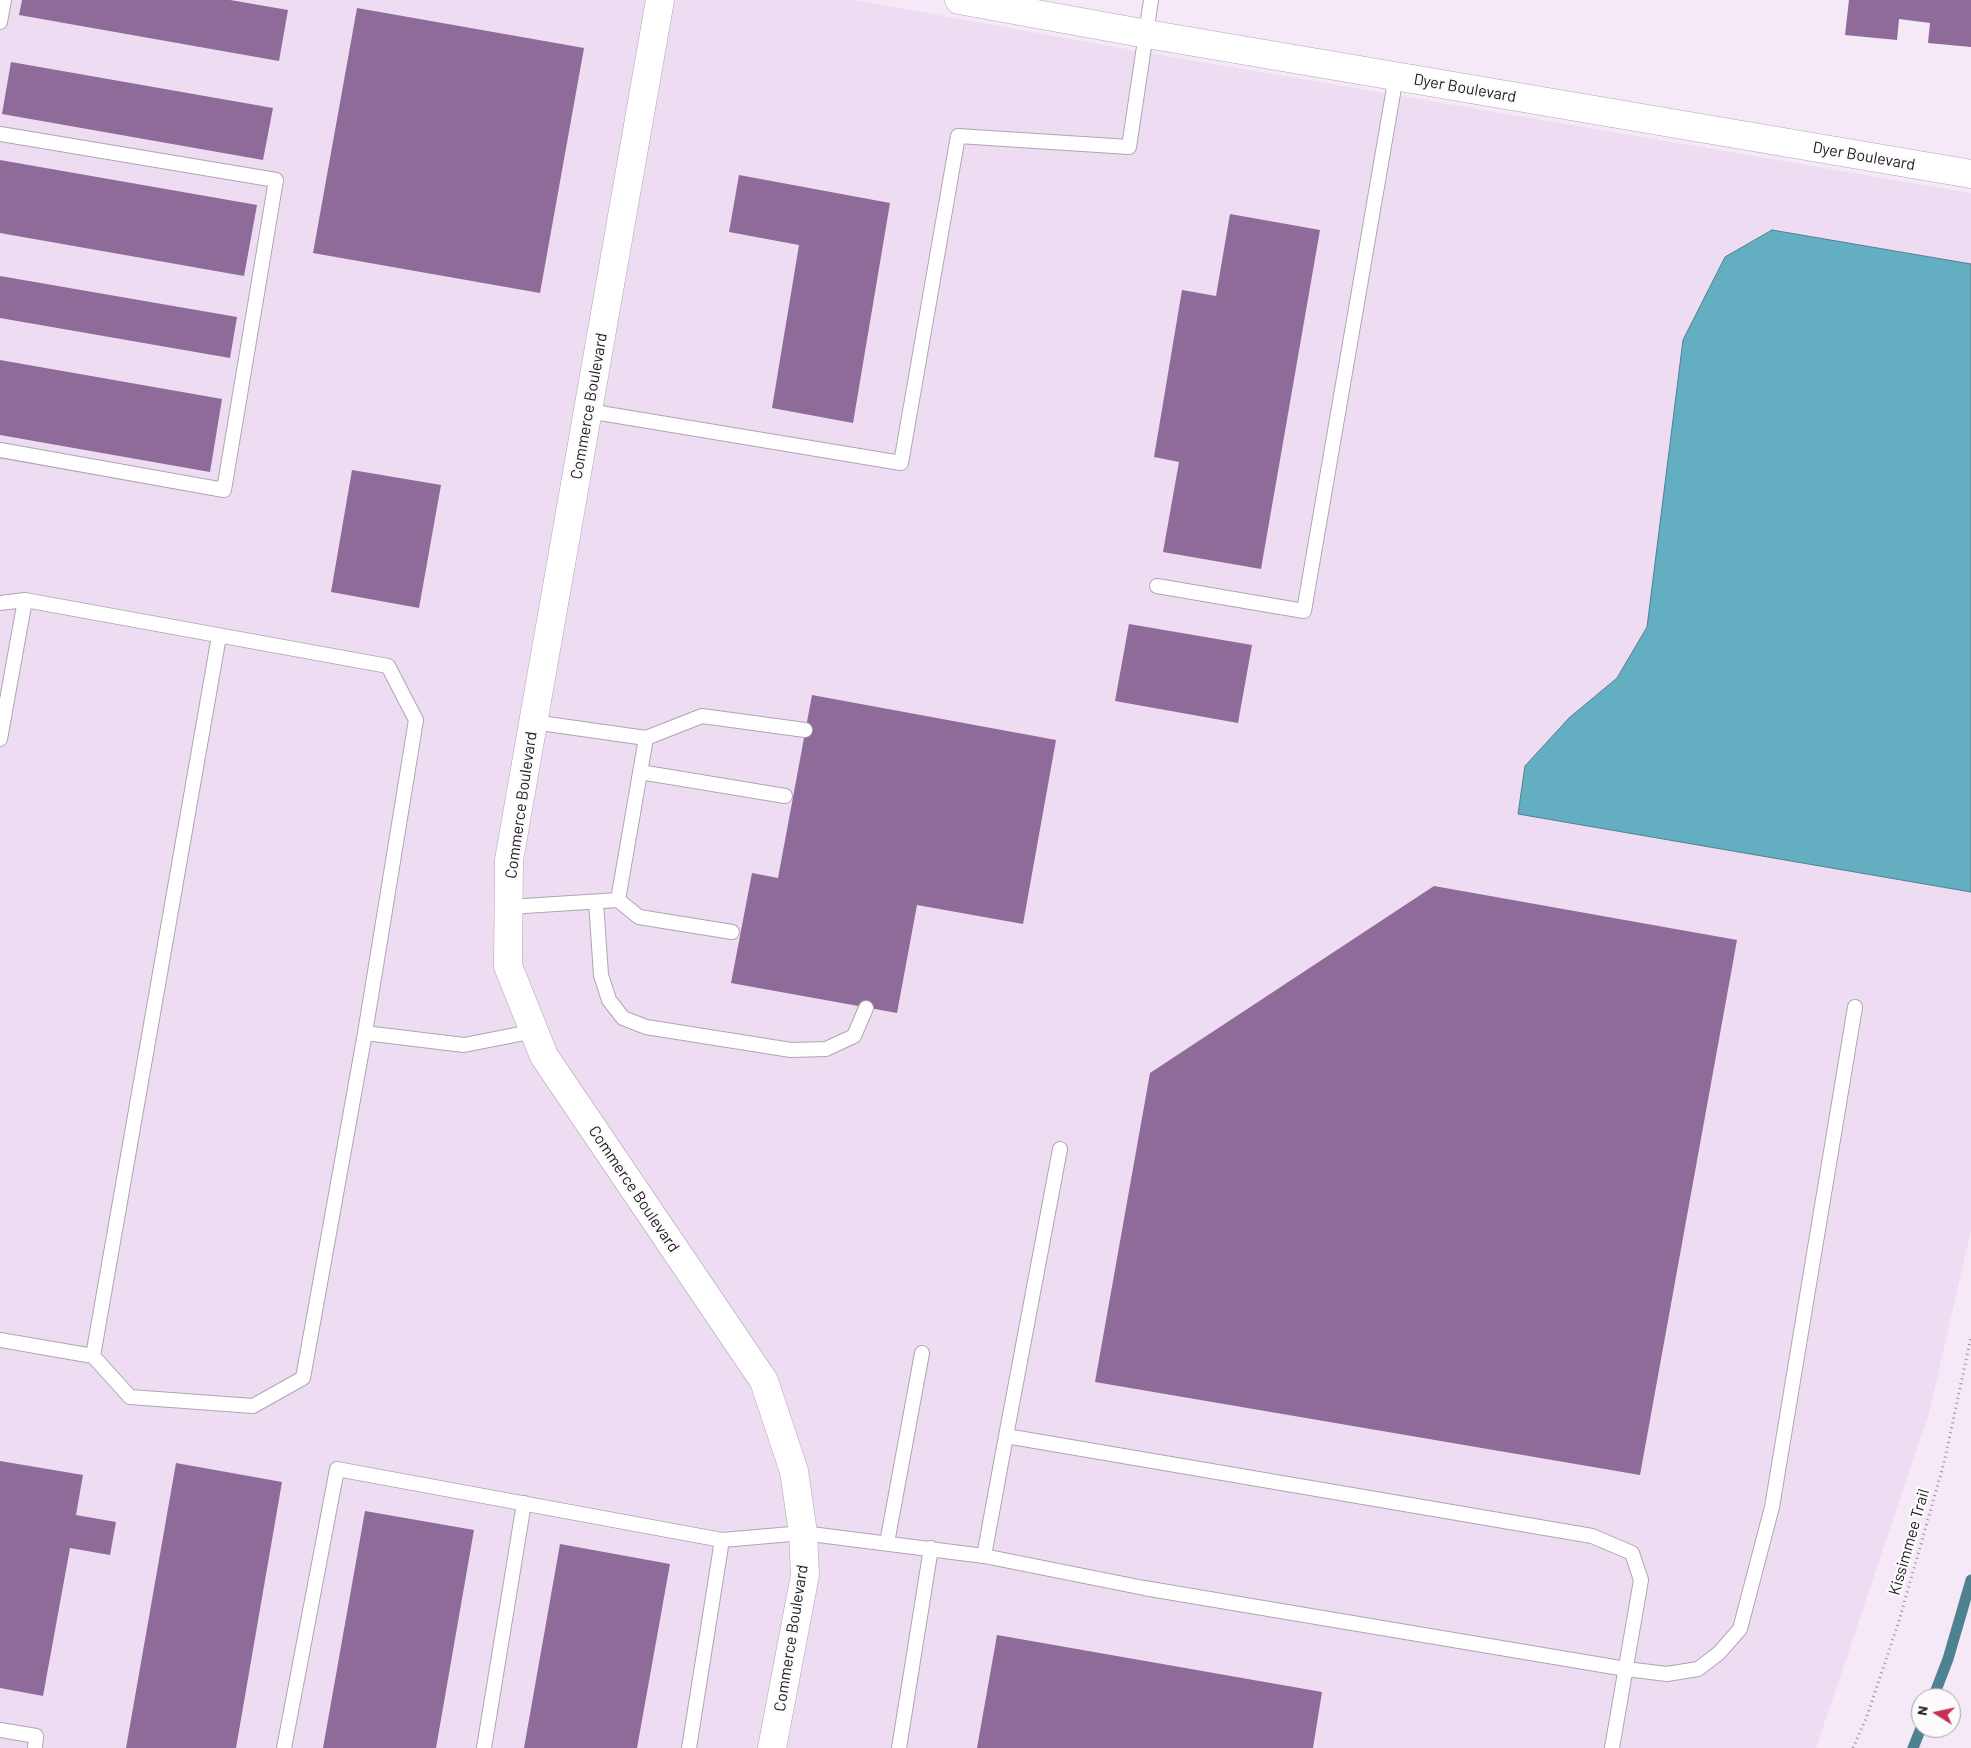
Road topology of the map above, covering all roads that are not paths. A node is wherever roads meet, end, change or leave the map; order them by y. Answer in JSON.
{"nodes":[{"id":1,"x":4,"y":0,"type":"edge"},
{"id":2,"x":660,"y":0,"type":"edge"},
{"id":3,"x":960,"y":0,"type":"edge"},
{"id":4,"x":1151,"y":0,"type":"edge"},
{"id":5,"x":0,"y":22,"type":"edge"},
{"id":6,"x":1146,"y":34,"type":"junction"},
{"id":7,"x":1396,"y":76,"type":"junction"},
{"id":8,"x":0,"y":134,"type":"edge"},
{"id":9,"x":1971,"y":174,"type":"edge"},
{"id":10,"x":588,"y":411,"type":"junction"},
{"id":11,"x":0,"y":450,"type":"edge"},
{"id":12,"x":1157,"y":586,"type":"dead end"},
{"id":13,"x":25,"y":600,"type":"junction"},
{"id":14,"x":0,"y":603,"type":"edge"},
{"id":15,"x":219,"y":636,"type":"junction"},
{"id":16,"x":533,"y":722,"type":"junction"},
{"id":17,"x":805,"y":730,"type":"dead end"},
{"id":18,"x":646,"y":738,"type":"junction"},
{"id":19,"x":0,"y":739,"type":"edge"},
{"id":20,"x":640,"y":772,"type":"junction"},
{"id":21,"x":785,"y":796,"type":"dead end"},
{"id":22,"x":618,"y":900,"type":"junction"},
{"id":23,"x":596,"y":902,"type":"junction"},
{"id":24,"x":509,"y":907,"type":"junction"},
{"id":25,"x":732,"y":932,"type":"dead end"},
{"id":26,"x":1856,"y":1007,"type":"dead end"},
{"id":27,"x":866,"y":1008,"type":"dead end"},
{"id":28,"x":535,"y":1031,"type":"junction"},
{"id":29,"x":365,"y":1033,"type":"junction"},
{"id":30,"x":1060,"y":1149,"type":"dead end"},
{"id":31,"x":0,"y":1340,"type":"edge"},
{"id":32,"x":922,"y":1353,"type":"dead end"},
{"id":33,"x":93,"y":1356,"type":"junction"},
{"id":34,"x":1006,"y":1436,"type":"junction"},
{"id":35,"x":524,"y":1503,"type":"junction"},
{"id":36,"x":803,"y":1533,"type":"junction"},
{"id":37,"x":722,"y":1540,"type":"junction"},
{"id":38,"x":887,"y":1543,"type":"junction"},
{"id":39,"x":931,"y":1548,"type":"junction"},
{"id":40,"x":984,"y":1556,"type":"junction"},
{"id":41,"x":1626,"y":1669,"type":"junction"},
{"id":42,"x":0,"y":1730,"type":"edge"},
{"id":43,"x":35,"y":1748,"type":"edge"},
{"id":44,"x":284,"y":1748,"type":"edge"},
{"id":45,"x":484,"y":1748,"type":"edge"},
{"id":46,"x":689,"y":1748,"type":"edge"},
{"id":47,"x":772,"y":1748,"type":"edge"},
{"id":48,"x":899,"y":1748,"type":"edge"},
{"id":49,"x":1612,"y":1748,"type":"edge"}],
"edges":[{"from":1,"to":5,"type":"lane"},
{"from":2,"to":10,"type":"street","name":"Commerce Boulevard"},
{"from":3,"to":6,"type":"street","name":"Dyer Boulevard"},
{"from":4,"to":6,"type":"lane"},
{"from":6,"to":7,"type":"street","name":"Dyer Boulevard"},
{"from":6,"to":10,"type":"lane"},
{"from":7,"to":9,"type":"street","name":"Dyer Boulevard"},
{"from":7,"to":12,"type":"lane"},
{"from":8,"to":11,"type":"lane"},
{"from":10,"to":16,"type":"street","name":"Commerce Boulevard"},
{"from":13,"to":14,"type":"lane"},
{"from":13,"to":15,"type":"lane"},
{"from":13,"to":19,"type":"lane"},
{"from":15,"to":29,"type":"lane"},
{"from":15,"to":33,"type":"lane"},
{"from":16,"to":18,"type":"lane"},
{"from":16,"to":24,"type":"street","name":"Commerce Boulevard"},
{"from":17,"to":18,"type":"lane"},
{"from":18,"to":20,"type":"lane"},
{"from":20,"to":21,"type":"lane"},
{"from":20,"to":22,"type":"lane"},
{"from":22,"to":23,"type":"lane"},
{"from":22,"to":25,"type":"lane"},
{"from":23,"to":24,"type":"lane"},
{"from":23,"to":27,"type":"lane"},
{"from":24,"to":28,"type":"street","name":"Commerce Boulevard"},
{"from":26,"to":41,"type":"lane"},
{"from":28,"to":29,"type":"lane"},
{"from":28,"to":36,"type":"street","name":"Commerce Boulevard"},
{"from":29,"to":33,"type":"lane"},
{"from":30,"to":34,"type":"lane"},
{"from":31,"to":33,"type":"lane"},
{"from":32,"to":38,"type":"lane"},
{"from":34,"to":40,"type":"lane"},
{"from":34,"to":41,"type":"lane"},
{"from":35,"to":37,"type":"lane"},
{"from":35,"to":44,"type":"lane"},
{"from":35,"to":45,"type":"lane"},
{"from":36,"to":37,"type":"lane"},
{"from":36,"to":38,"type":"lane"},
{"from":36,"to":47,"type":"street","name":"Commerce Boulevard"},
{"from":37,"to":46,"type":"lane"},
{"from":38,"to":39,"type":"lane"},
{"from":39,"to":40,"type":"lane"},
{"from":39,"to":48,"type":"lane"},
{"from":40,"to":41,"type":"lane"},
{"from":41,"to":49,"type":"lane"},
{"from":42,"to":43,"type":"lane"}]}
